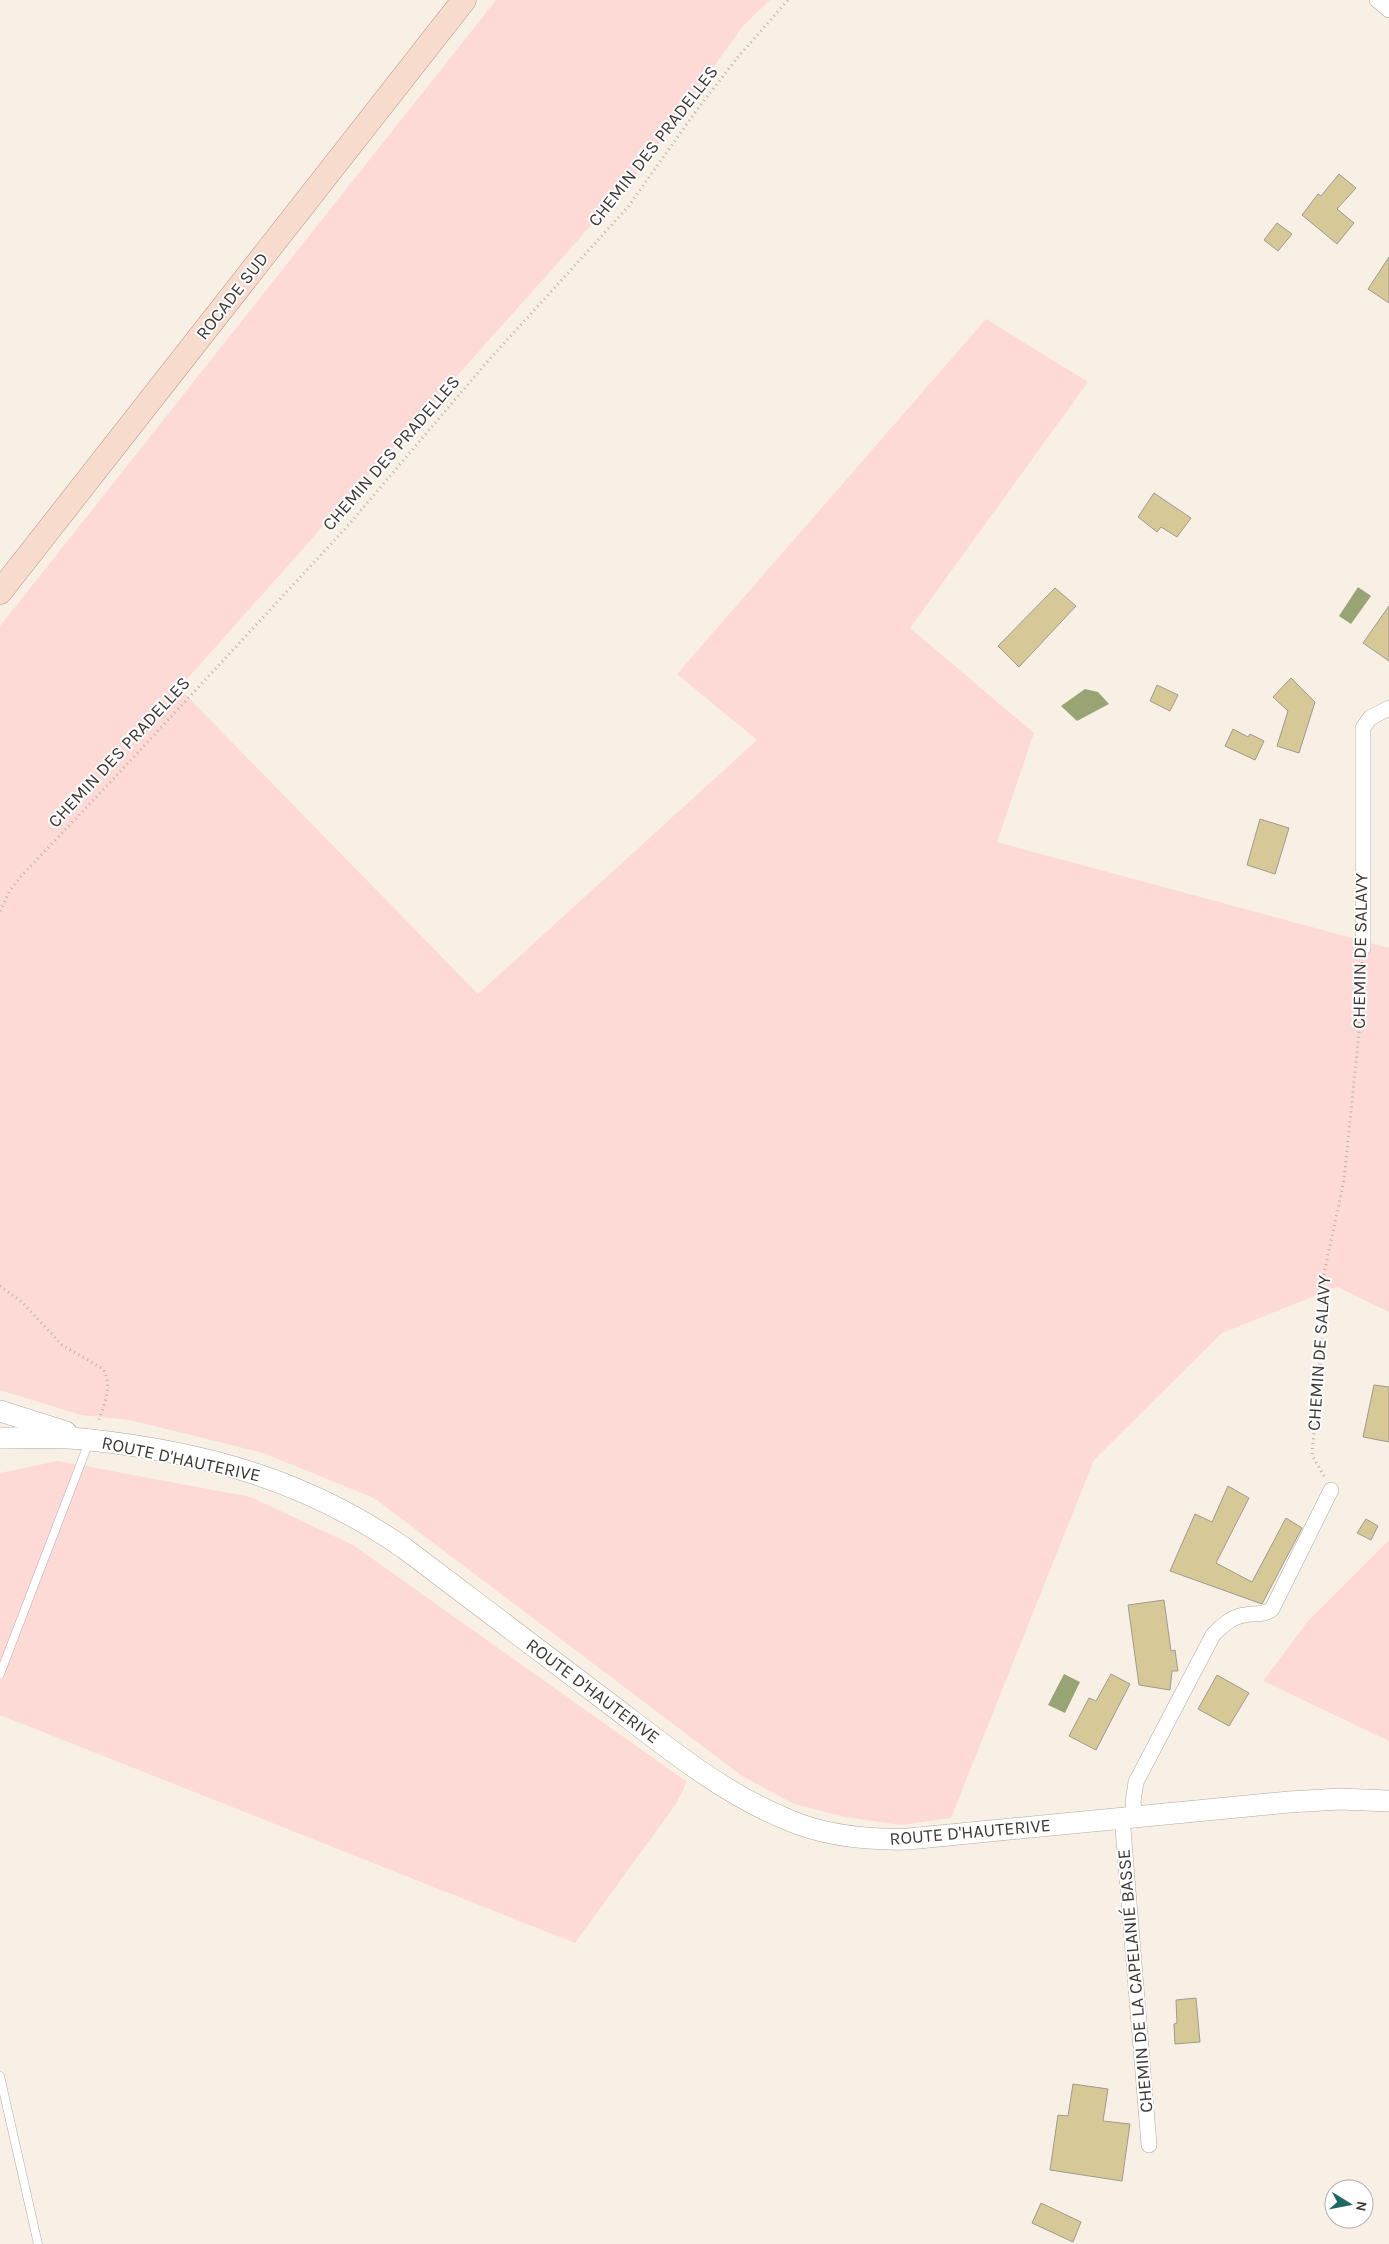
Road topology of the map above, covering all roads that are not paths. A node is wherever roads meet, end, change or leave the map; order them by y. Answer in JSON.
{"nodes":[{"id":1,"x":464,"y":0,"type":"edge"},
{"id":2,"x":1377,"y":0,"type":"edge"},
{"id":3,"x":1389,"y":10,"type":"edge"},
{"id":4,"x":111,"y":450,"type":"junction"},
{"id":5,"x":0,"y":575,"type":"edge"},
{"id":6,"x":0,"y":592,"type":"edge"},
{"id":7,"x":1389,"y":708,"type":"edge"},
{"id":8,"x":1363,"y":948,"type":"road end"},
{"id":9,"x":0,"y":1411,"type":"edge"},
{"id":10,"x":0,"y":1438,"type":"edge"},
{"id":11,"x":90,"y":1440,"type":"junction"},
{"id":12,"x":1331,"y":1490,"type":"road end"},
{"id":13,"x":0,"y":1674,"type":"edge"},
{"id":14,"x":1389,"y":1802,"type":"edge"},
{"id":15,"x":1128,"y":1816,"type":"junction"},
{"id":16,"x":0,"y":2076,"type":"edge"},
{"id":17,"x":1149,"y":2145,"type":"dead end"},
{"id":18,"x":38,"y":2244,"type":"edge"}],
"edges":[{"from":1,"to":4,"type":"main road","name":"ROCADE SUD"},
{"from":2,"to":3,"type":"street"},
{"from":4,"to":5,"type":"main road"},
{"from":4,"to":6,"type":"main road","name":"ROCADE SUD"},
{"from":7,"to":8,"type":"street","name":"CHEMIN DE SALAVY"},
{"from":9,"to":11,"type":"street","name":"ROUTE D'HAUTERIVE"},
{"from":10,"to":11,"type":"street","name":"ROUTE D'HAUTERIVE"},
{"from":11,"to":13,"type":"lane"},
{"from":11,"to":15,"type":"street","name":"ROUTE D'HAUTERIVE"},
{"from":12,"to":15,"type":"street"},
{"from":14,"to":15,"type":"street","name":"ROUTE D'HAUTERIVE"},
{"from":15,"to":17,"type":"street","name":"CHEMIN DE LA CAPELANIÉ BASSE"},
{"from":16,"to":18,"type":"lane"}]}
